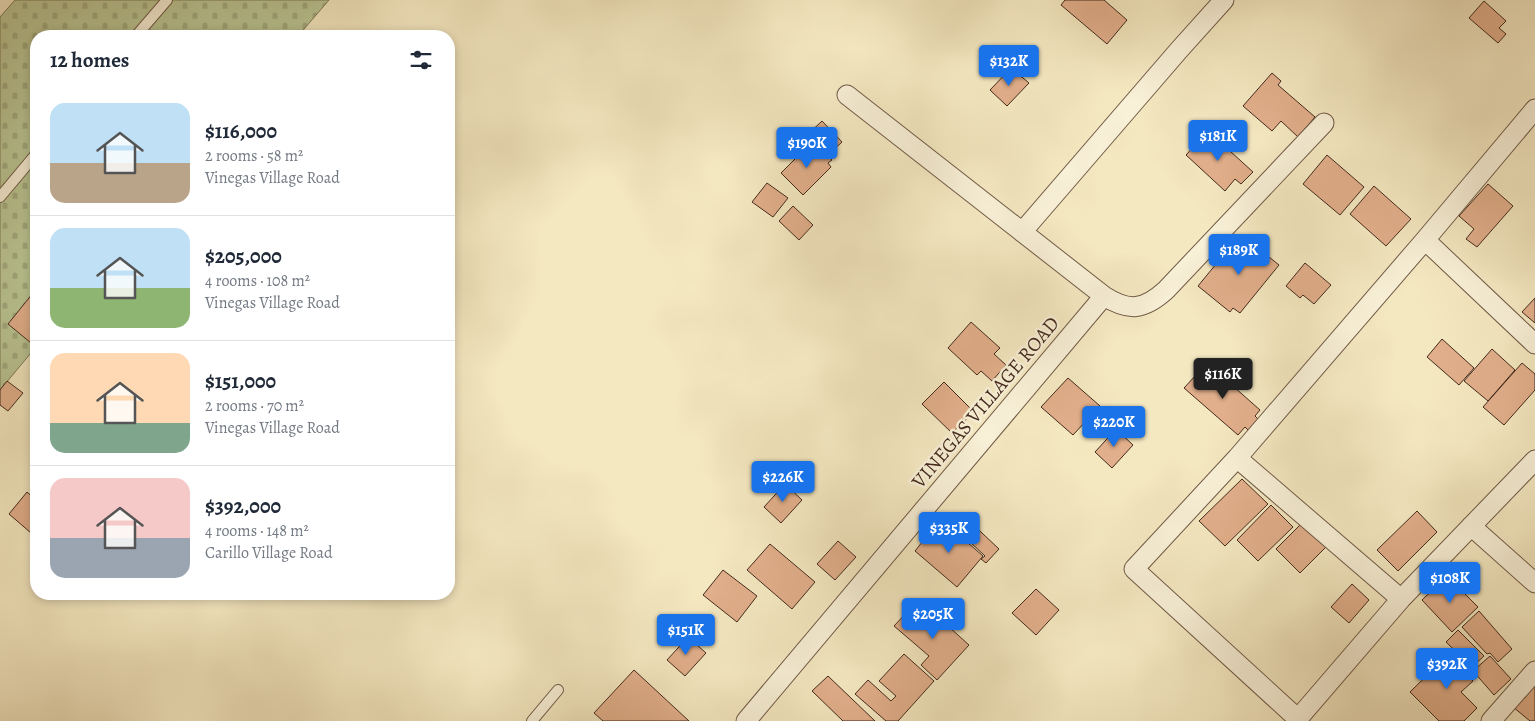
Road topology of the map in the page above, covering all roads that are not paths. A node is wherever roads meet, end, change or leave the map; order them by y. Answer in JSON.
{"nodes":[{"id":1,"x":167,"y":0,"type":"edge"},
{"id":2,"x":1224,"y":0,"type":"edge"},
{"id":3,"x":141,"y":30,"type":"edge"},
{"id":4,"x":847,"y":95,"type":"dead end"},
{"id":5,"x":1535,"y":109,"type":"edge"},
{"id":6,"x":1324,"y":123,"type":"dead end"},
{"id":7,"x":30,"y":161,"type":"edge"},
{"id":8,"x":0,"y":197,"type":"edge"},
{"id":9,"x":1022,"y":232,"type":"junction"},
{"id":10,"x":1425,"y":240,"type":"junction"},
{"id":11,"x":1104,"y":296,"type":"junction"},
{"id":12,"x":1535,"y":344,"type":"edge"},
{"id":13,"x":1236,"y":458,"type":"junction"},
{"id":14,"x":1535,"y":460,"type":"edge"},
{"id":15,"x":1471,"y":526,"type":"junction"},
{"id":16,"x":1535,"y":583,"type":"edge"},
{"id":17,"x":1401,"y":599,"type":"junction"},
{"id":18,"x":1535,"y":671,"type":"edge"},
{"id":19,"x":558,"y":690,"type":"dead end"},
{"id":20,"x":1498,"y":718,"type":"edge"},
{"id":21,"x":1297,"y":720,"type":"edge"},
{"id":22,"x":532,"y":721,"type":"edge"},
{"id":23,"x":746,"y":721,"type":"edge"}],
"edges":[{"from":1,"to":3,"type":"lane"},
{"from":2,"to":9,"type":"street"},
{"from":4,"to":9,"type":"street"},
{"from":5,"to":10,"type":"street"},
{"from":6,"to":11,"type":"street"},
{"from":7,"to":8,"type":"lane"},
{"from":9,"to":11,"type":"street"},
{"from":10,"to":12,"type":"street"},
{"from":10,"to":13,"type":"street"},
{"from":11,"to":23,"type":"street","name":"VINEGAS VILLAGE ROAD"},
{"from":13,"to":17,"type":"street"},
{"from":13,"to":21,"type":"street"},
{"from":14,"to":15,"type":"street"},
{"from":15,"to":16,"type":"street"},
{"from":15,"to":17,"type":"street"},
{"from":17,"to":21,"type":"street"},
{"from":18,"to":20,"type":"street"},
{"from":19,"to":22,"type":"lane"}]}
